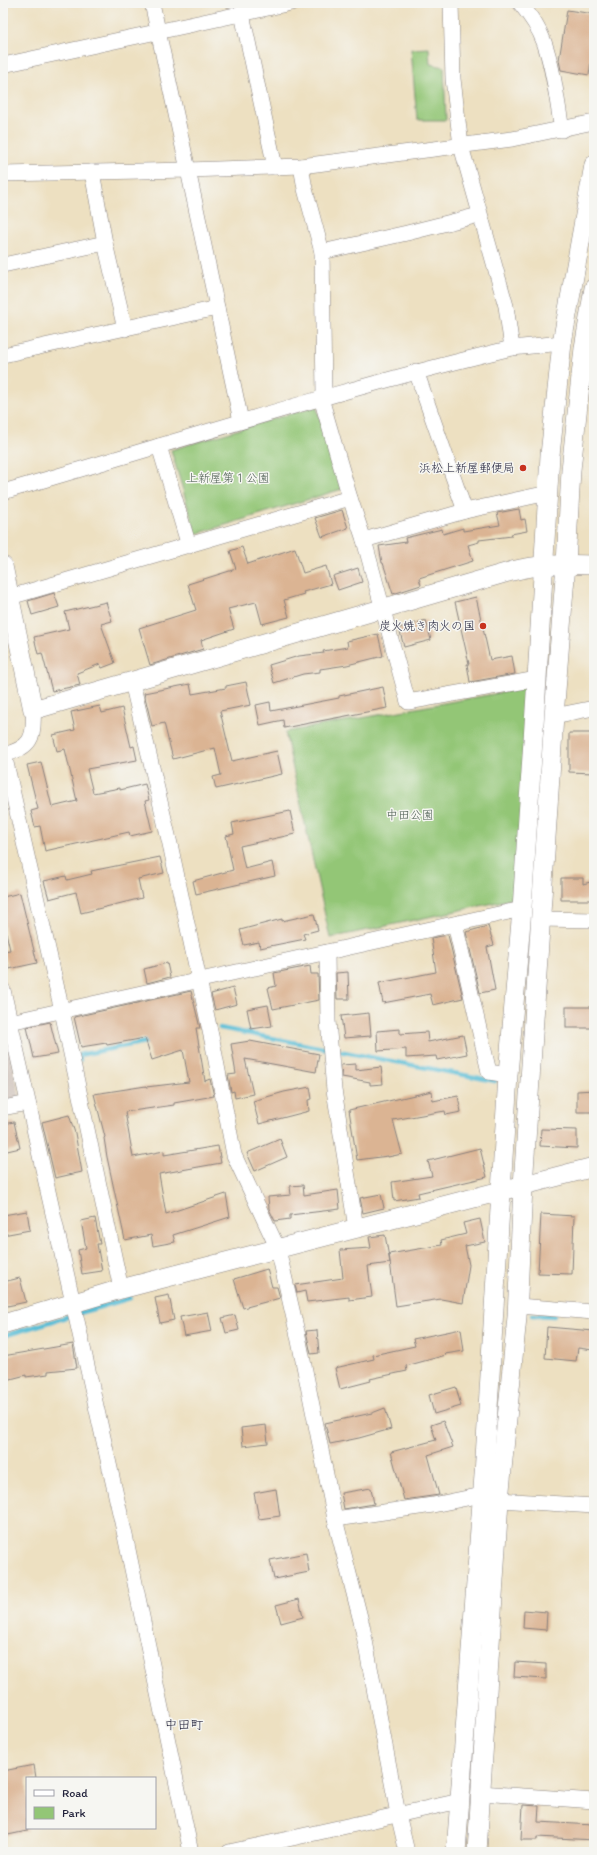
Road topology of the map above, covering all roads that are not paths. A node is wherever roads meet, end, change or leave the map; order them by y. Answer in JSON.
{"nodes":[{"id":1,"x":152,"y":3,"type":"edge"},
{"id":2,"x":291,"y":3,"type":"edge"},
{"id":3,"x":451,"y":3,"type":"edge"},
{"id":4,"x":520,"y":3,"type":"edge"},
{"id":5,"x":262,"y":6,"type":"edge"},
{"id":6,"x":242,"y":14,"type":"junction"},
{"id":7,"x":158,"y":32,"type":"junction"},
{"id":8,"x":3,"y":65,"type":"edge"},
{"id":9,"x":594,"y":122,"type":"edge"},
{"id":10,"x":562,"y":130,"type":"junction"},
{"id":11,"x":460,"y":146,"type":"junction"},
{"id":12,"x":594,"y":165,"type":"edge"},
{"id":13,"x":301,"y":166,"type":"junction"},
{"id":14,"x":275,"y":167,"type":"junction"},
{"id":15,"x":188,"y":170,"type":"junction"},
{"id":16,"x":92,"y":172,"type":"junction"},
{"id":17,"x":3,"y":174,"type":"edge"},
{"id":18,"x":480,"y":215,"type":"junction"},
{"id":19,"x":105,"y":243,"type":"junction"},
{"id":20,"x":322,"y":252,"type":"junction"},
{"id":21,"x":3,"y":265,"type":"edge"},
{"id":22,"x":594,"y":288,"type":"edge"},
{"id":23,"x":217,"y":308,"type":"junction"},
{"id":24,"x":124,"y":328,"type":"junction"},
{"id":25,"x":562,"y":343,"type":"junction"},
{"id":26,"x":589,"y":347,"type":"edge"},
{"id":27,"x":512,"y":348,"type":"junction"},
{"id":28,"x":3,"y":355,"type":"edge"},
{"id":29,"x":416,"y":371,"type":"junction"},
{"id":30,"x":323,"y":397,"type":"junction"},
{"id":31,"x":241,"y":421,"type":"junction"},
{"id":32,"x":159,"y":446,"type":"junction"},
{"id":33,"x":3,"y":492,"type":"edge"},
{"id":34,"x":548,"y":493,"type":"junction"},
{"id":35,"x":350,"y":498,"type":"junction"},
{"id":36,"x":465,"y":512,"type":"junction"},
{"id":37,"x":364,"y":540,"type":"junction"},
{"id":38,"x":189,"y":546,"type":"junction"},
{"id":39,"x":566,"y":564,"type":"junction"},
{"id":40,"x":544,"y":565,"type":"junction"},
{"id":41,"x":594,"y":565,"type":"edge"},
{"id":42,"x":3,"y":566,"type":"edge"},
{"id":43,"x":10,"y":597,"type":"junction"},
{"id":44,"x":384,"y":608,"type":"junction"},
{"id":45,"x":537,"y":680,"type":"junction"},
{"id":46,"x":132,"y":682,"type":"junction"},
{"id":47,"x":594,"y":708,"type":"edge"},
{"id":48,"x":33,"y":710,"type":"junction"},
{"id":49,"x":554,"y":716,"type":"junction"},
{"id":50,"x":4,"y":755,"type":"edge"},
{"id":51,"x":522,"y":909,"type":"junction"},
{"id":52,"x":540,"y":919,"type":"junction"},
{"id":53,"x":594,"y":920,"type":"edge"},
{"id":54,"x":455,"y":924,"type":"junction"},
{"id":55,"x":327,"y":952,"type":"junction"},
{"id":56,"x":198,"y":980,"type":"junction"},
{"id":57,"x":3,"y":990,"type":"edge"},
{"id":58,"x":62,"y":1011,"type":"junction"},
{"id":59,"x":10,"y":1022,"type":"junction"},
{"id":60,"x":508,"y":1075,"type":"junction"},
{"id":61,"x":28,"y":1103,"type":"junction"},
{"id":62,"x":3,"y":1108,"type":"edge"},
{"id":63,"x":594,"y":1167,"type":"edge"},
{"id":64,"x":523,"y":1186,"type":"junction"},
{"id":65,"x":502,"y":1191,"type":"junction"},
{"id":66,"x":356,"y":1228,"type":"junction"},
{"id":67,"x":278,"y":1249,"type":"junction"},
{"id":68,"x":121,"y":1289,"type":"junction"},
{"id":69,"x":72,"y":1303,"type":"junction"},
{"id":70,"x":518,"y":1306,"type":"junction"},
{"id":71,"x":594,"y":1312,"type":"edge"},
{"id":72,"x":3,"y":1324,"type":"edge"},
{"id":73,"x":491,"y":1497,"type":"junction"},
{"id":74,"x":594,"y":1506,"type":"edge"},
{"id":75,"x":335,"y":1519,"type":"junction"},
{"id":76,"x":481,"y":1792,"type":"junction"},
{"id":77,"x":594,"y":1800,"type":"edge"},
{"id":78,"x":460,"y":1801,"type":"junction"},
{"id":79,"x":398,"y":1814,"type":"junction"},
{"id":80,"x":191,"y":1852,"type":"edge"},
{"id":81,"x":229,"y":1852,"type":"edge"},
{"id":82,"x":407,"y":1852,"type":"edge"},
{"id":83,"x":456,"y":1852,"type":"edge"},
{"id":84,"x":477,"y":1852,"type":"edge"}],
"edges":[{"from":1,"to":7,"type":"street"},
{"from":2,"to":5,"type":"street"},
{"from":3,"to":11,"type":"street"},
{"from":4,"to":10,"type":"street"},
{"from":5,"to":6,"type":"street"},
{"from":6,"to":7,"type":"street"},
{"from":6,"to":14,"type":"street"},
{"from":7,"to":8,"type":"street"},
{"from":7,"to":15,"type":"street"},
{"from":9,"to":10,"type":"street"},
{"from":10,"to":11,"type":"street"},
{"from":11,"to":13,"type":"street"},
{"from":11,"to":18,"type":"street"},
{"from":12,"to":25,"type":"street"},
{"from":13,"to":14,"type":"street"},
{"from":13,"to":20,"type":"street"},
{"from":14,"to":15,"type":"street"},
{"from":15,"to":16,"type":"street"},
{"from":15,"to":23,"type":"street"},
{"from":16,"to":17,"type":"street"},
{"from":16,"to":19,"type":"street"},
{"from":18,"to":20,"type":"street"},
{"from":18,"to":27,"type":"street"},
{"from":19,"to":21,"type":"street"},
{"from":19,"to":24,"type":"street"},
{"from":20,"to":30,"type":"street"},
{"from":22,"to":26,"type":"street"},
{"from":23,"to":24,"type":"street"},
{"from":23,"to":31,"type":"street"},
{"from":24,"to":28,"type":"street"},
{"from":25,"to":27,"type":"street"},
{"from":25,"to":34,"type":"street"},
{"from":26,"to":39,"type":"street"},
{"from":27,"to":29,"type":"street"},
{"from":29,"to":30,"type":"street"},
{"from":29,"to":36,"type":"street"},
{"from":30,"to":31,"type":"street"},
{"from":30,"to":35,"type":"street"},
{"from":31,"to":32,"type":"street"},
{"from":32,"to":33,"type":"street"},
{"from":32,"to":38,"type":"street"},
{"from":34,"to":36,"type":"street"},
{"from":34,"to":40,"type":"street"},
{"from":35,"to":37,"type":"street"},
{"from":35,"to":38,"type":"street"},
{"from":36,"to":37,"type":"street"},
{"from":37,"to":44,"type":"street"},
{"from":38,"to":43,"type":"street"},
{"from":39,"to":40,"type":"street"},
{"from":39,"to":41,"type":"street"},
{"from":39,"to":49,"type":"street"},
{"from":40,"to":44,"type":"street"},
{"from":40,"to":45,"type":"street"},
{"from":42,"to":43,"type":"street"},
{"from":43,"to":48,"type":"street"},
{"from":44,"to":45,"type":"street"},
{"from":44,"to":46,"type":"street"},
{"from":45,"to":51,"type":"street"},
{"from":46,"to":48,"type":"street"},
{"from":46,"to":56,"type":"street"},
{"from":47,"to":49,"type":"street"},
{"from":48,"to":50,"type":"street"},
{"from":49,"to":52,"type":"street"},
{"from":50,"to":58,"type":"street"},
{"from":51,"to":54,"type":"street"},
{"from":51,"to":60,"type":"street"},
{"from":52,"to":53,"type":"street"},
{"from":52,"to":64,"type":"street"},
{"from":54,"to":55,"type":"street"},
{"from":54,"to":60,"type":"street"},
{"from":55,"to":56,"type":"street"},
{"from":55,"to":66,"type":"street"},
{"from":56,"to":58,"type":"street"},
{"from":56,"to":67,"type":"street"},
{"from":57,"to":59,"type":"street"},
{"from":58,"to":59,"type":"street"},
{"from":58,"to":68,"type":"street"},
{"from":59,"to":61,"type":"street"},
{"from":60,"to":65,"type":"street"},
{"from":61,"to":62,"type":"street"},
{"from":61,"to":69,"type":"street"},
{"from":63,"to":64,"type":"street"},
{"from":64,"to":65,"type":"street"},
{"from":64,"to":70,"type":"street"},
{"from":65,"to":66,"type":"street"},
{"from":65,"to":73,"type":"street"},
{"from":66,"to":67,"type":"street"},
{"from":67,"to":68,"type":"street"},
{"from":67,"to":75,"type":"street"},
{"from":68,"to":69,"type":"street"},
{"from":69,"to":72,"type":"street"},
{"from":69,"to":80,"type":"street"},
{"from":70,"to":71,"type":"street"},
{"from":70,"to":73,"type":"street"},
{"from":73,"to":74,"type":"street"},
{"from":73,"to":75,"type":"street"},
{"from":73,"to":76,"type":"street"},
{"from":73,"to":78,"type":"street"},
{"from":75,"to":79,"type":"street"},
{"from":76,"to":77,"type":"street"},
{"from":76,"to":84,"type":"street"},
{"from":78,"to":79,"type":"street"},
{"from":78,"to":83,"type":"street"},
{"from":79,"to":81,"type":"street"},
{"from":79,"to":82,"type":"street"}]}
